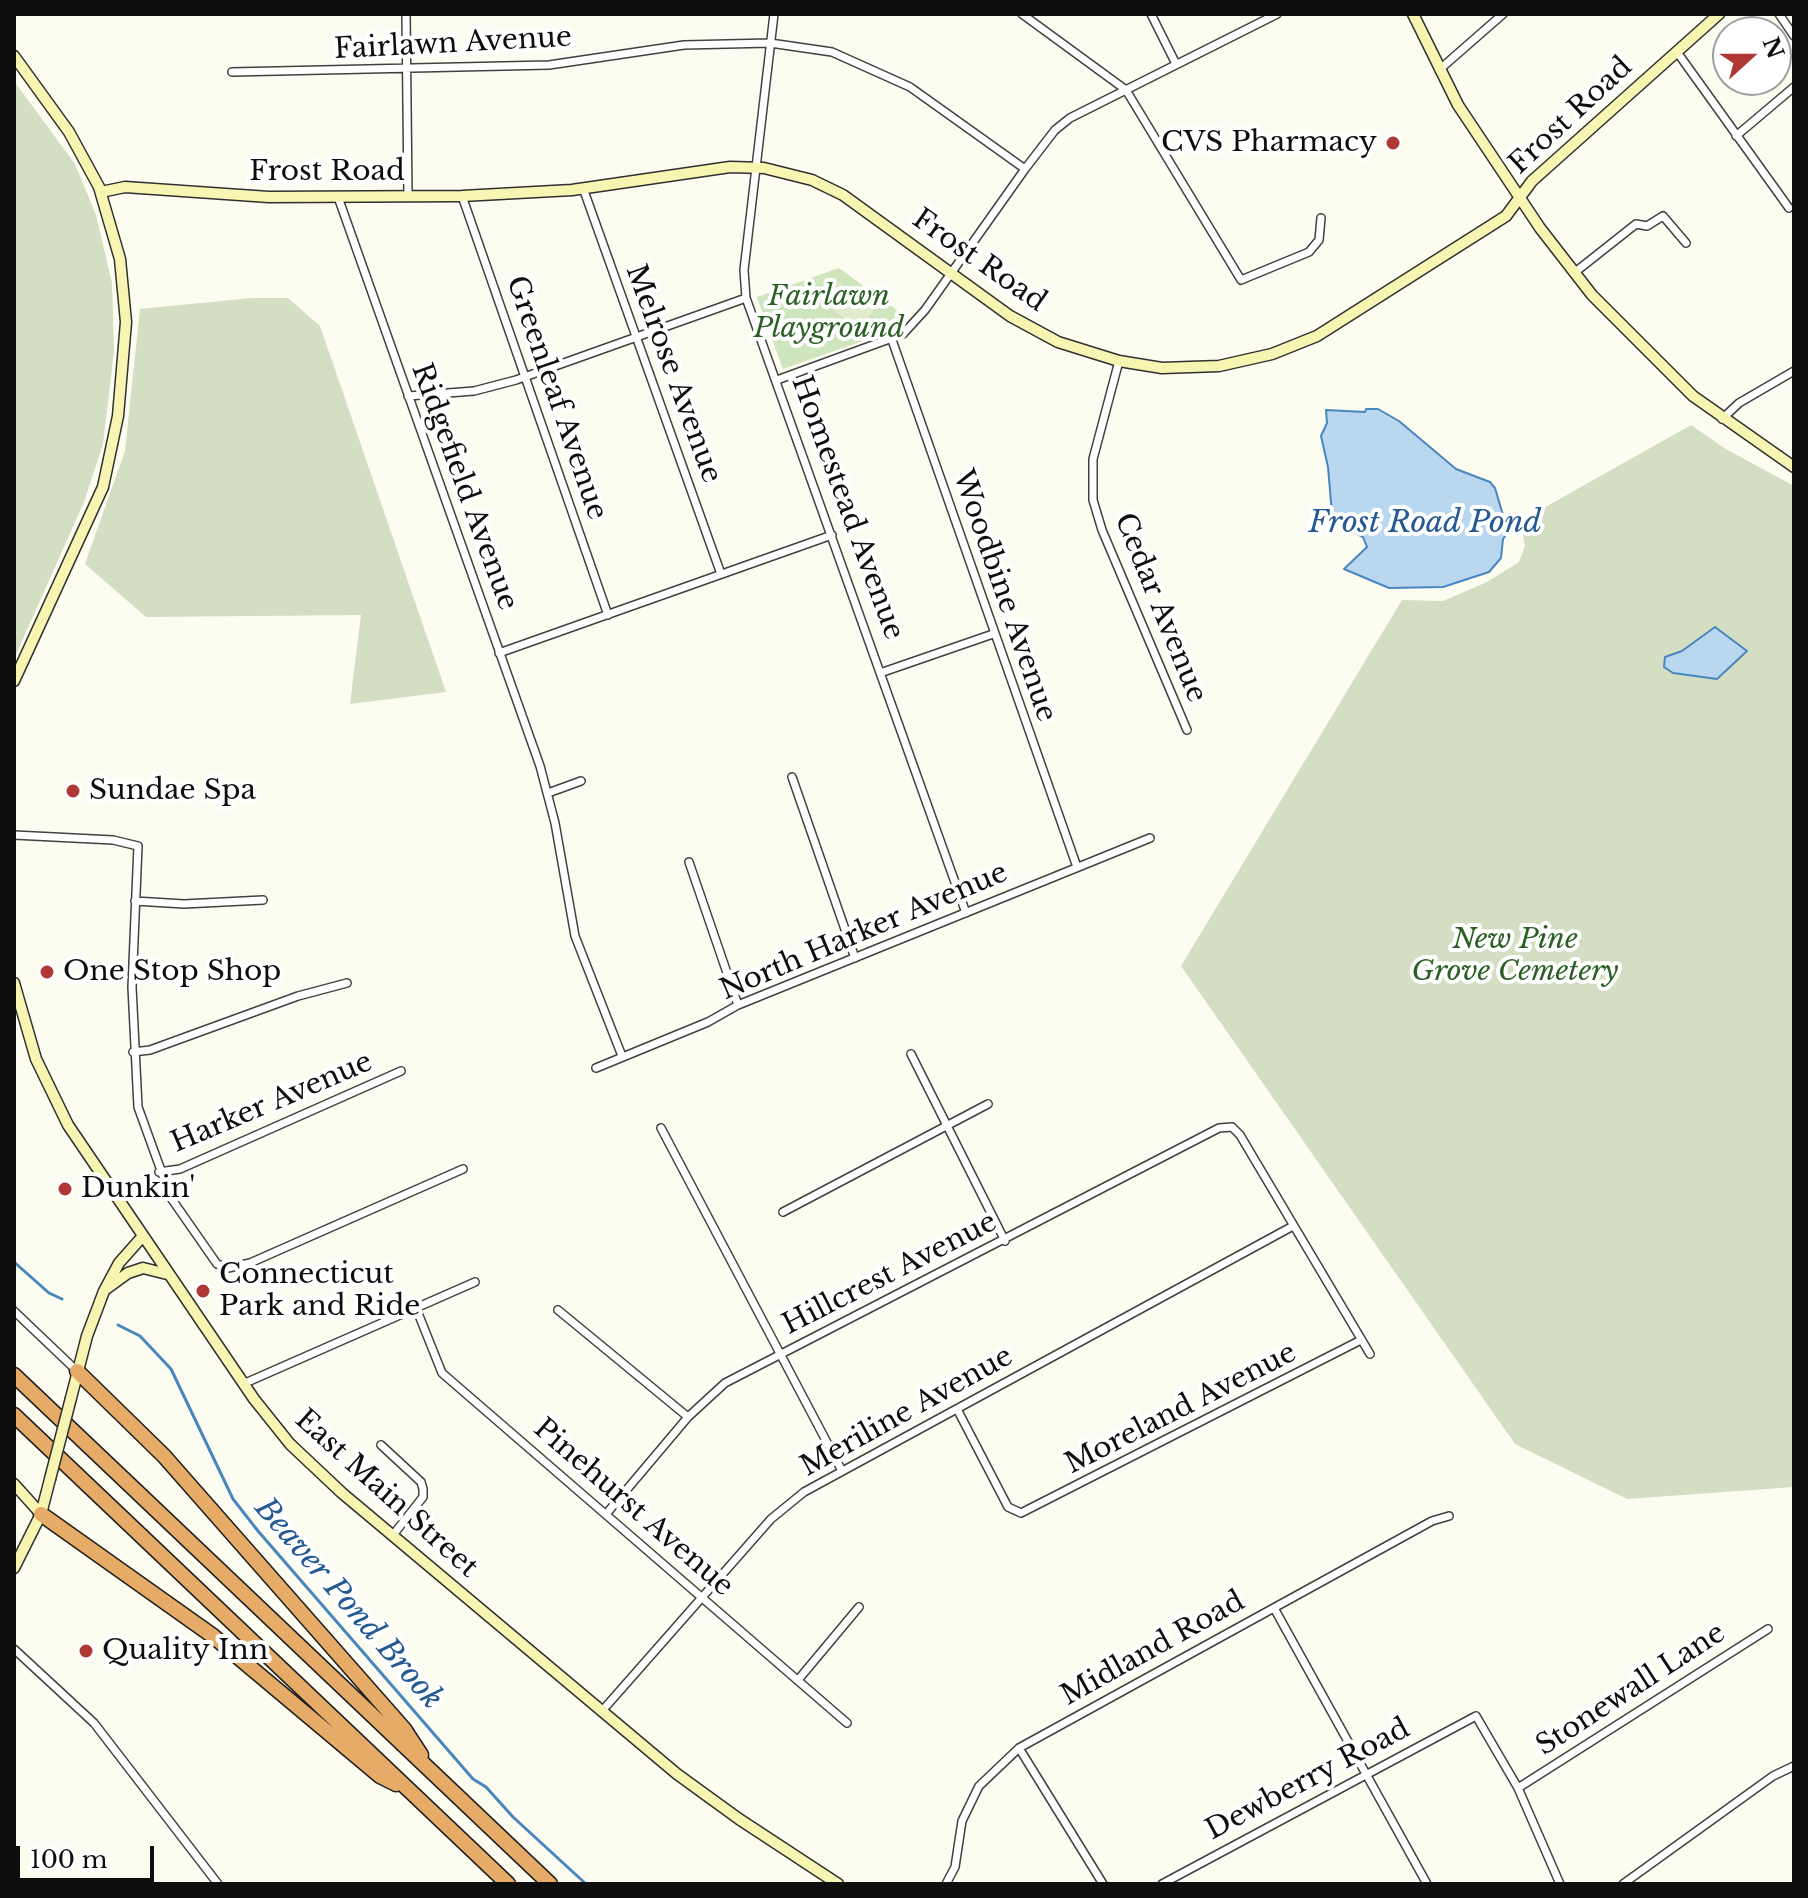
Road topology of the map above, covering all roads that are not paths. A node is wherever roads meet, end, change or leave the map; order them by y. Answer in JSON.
{"nodes":[{"id":1,"x":406,"y":14,"type":"edge"},
{"id":2,"x":774,"y":14,"type":"edge"},
{"id":3,"x":1022,"y":14,"type":"edge"},
{"id":4,"x":1151,"y":14,"type":"edge"},
{"id":5,"x":1277,"y":14,"type":"edge"},
{"id":6,"x":1413,"y":14,"type":"edge"},
{"id":7,"x":1503,"y":14,"type":"edge"},
{"id":8,"x":1719,"y":14,"type":"edge"},
{"id":9,"x":1779,"y":14,"type":"edge"},
{"id":10,"x":1794,"y":36,"type":"edge"},
{"id":11,"x":770,"y":43,"type":"junction"},
{"id":12,"x":1677,"y":52,"type":"junction"},
{"id":13,"x":14,"y":56,"type":"edge"},
{"id":14,"x":1176,"y":64,"type":"junction"},
{"id":15,"x":1439,"y":70,"type":"junction"},
{"id":16,"x":404,"y":71,"type":"junction"},
{"id":17,"x":232,"y":72,"type":"dead end"},
{"id":18,"x":1794,"y":87,"type":"edge"},
{"id":19,"x":1126,"y":90,"type":"junction"},
{"id":20,"x":1736,"y":136,"type":"junction"},
{"id":21,"x":756,"y":167,"type":"junction"},
{"id":22,"x":1025,"y":169,"type":"junction"},
{"id":23,"x":583,"y":188,"type":"junction"},
{"id":24,"x":101,"y":192,"type":"junction"},
{"id":25,"x":408,"y":196,"type":"junction"},
{"id":26,"x":462,"y":196,"type":"junction"},
{"id":27,"x":338,"y":197,"type":"junction"},
{"id":28,"x":1520,"y":198,"type":"junction"},
{"id":29,"x":1789,"y":208,"type":"dead end"},
{"id":30,"x":1321,"y":218,"type":"dead end"},
{"id":31,"x":1686,"y":243,"type":"dead end"},
{"id":32,"x":953,"y":273,"type":"junction"},
{"id":33,"x":1574,"y":273,"type":"junction"},
{"id":34,"x":746,"y":298,"type":"junction"},
{"id":35,"x":637,"y":338,"type":"junction"},
{"id":36,"x":892,"y":340,"type":"junction"},
{"id":37,"x":1119,"y":361,"type":"junction"},
{"id":38,"x":1794,"y":371,"type":"edge"},
{"id":39,"x":527,"y":376,"type":"junction"},
{"id":40,"x":777,"y":380,"type":"junction"},
{"id":41,"x":408,"y":396,"type":"junction"},
{"id":42,"x":1722,"y":419,"type":"junction"},
{"id":43,"x":1794,"y":467,"type":"edge"},
{"id":44,"x":832,"y":535,"type":"junction"},
{"id":45,"x":721,"y":574,"type":"junction"},
{"id":46,"x":608,"y":615,"type":"junction"},
{"id":47,"x":993,"y":634,"type":"junction"},
{"id":48,"x":499,"y":653,"type":"junction"},
{"id":49,"x":883,"y":672,"type":"junction"},
{"id":50,"x":14,"y":681,"type":"edge"},
{"id":51,"x":1187,"y":730,"type":"dead end"},
{"id":52,"x":792,"y":777,"type":"dead end"},
{"id":53,"x":581,"y":781,"type":"dead end"},
{"id":54,"x":548,"y":793,"type":"junction"},
{"id":55,"x":14,"y":835,"type":"edge"},
{"id":56,"x":1150,"y":838,"type":"dead end"},
{"id":57,"x":689,"y":862,"type":"dead end"},
{"id":58,"x":1077,"y":867,"type":"junction"},
{"id":59,"x":263,"y":900,"type":"dead end"},
{"id":60,"x":135,"y":901,"type":"junction"},
{"id":61,"x":966,"y":913,"type":"junction"},
{"id":62,"x":855,"y":958,"type":"junction"},
{"id":63,"x":14,"y":983,"type":"edge"},
{"id":64,"x":347,"y":983,"type":"dead end"},
{"id":65,"x":738,"y":1005,"type":"junction"},
{"id":66,"x":133,"y":1052,"type":"junction"},
{"id":67,"x":911,"y":1054,"type":"dead end"},
{"id":68,"x":622,"y":1056,"type":"junction"},
{"id":69,"x":596,"y":1068,"type":"dead end"},
{"id":70,"x":401,"y":1071,"type":"dead end"},
{"id":71,"x":988,"y":1104,"type":"dead end"},
{"id":72,"x":949,"y":1127,"type":"junction"},
{"id":73,"x":661,"y":1128,"type":"dead end"},
{"id":74,"x":463,"y":1169,"type":"dead end"},
{"id":75,"x":159,"y":1172,"type":"junction"},
{"id":76,"x":783,"y":1212,"type":"dead end"},
{"id":77,"x":1293,"y":1226,"type":"junction"},
{"id":78,"x":142,"y":1237,"type":"junction"},
{"id":79,"x":1005,"y":1241,"type":"junction"},
{"id":80,"x":169,"y":1275,"type":"junction"},
{"id":81,"x":475,"y":1282,"type":"dead end"},
{"id":82,"x":104,"y":1290,"type":"junction"},
{"id":83,"x":416,"y":1308,"type":"junction"},
{"id":84,"x":558,"y":1310,"type":"dead end"},
{"id":85,"x":14,"y":1311,"type":"edge"},
{"id":86,"x":1359,"y":1341,"type":"junction"},
{"id":87,"x":780,"y":1354,"type":"junction"},
{"id":88,"x":1370,"y":1354,"type":"dead end"},
{"id":89,"x":77,"y":1371,"type":"junction"},
{"id":90,"x":14,"y":1375,"type":"edge"},
{"id":91,"x":243,"y":1384,"type":"junction"},
{"id":92,"x":957,"y":1409,"type":"junction"},
{"id":93,"x":14,"y":1415,"type":"edge"},
{"id":94,"x":688,"y":1417,"type":"junction"},
{"id":95,"x":381,"y":1445,"type":"dead end"},
{"id":96,"x":841,"y":1469,"type":"junction"},
{"id":97,"x":14,"y":1484,"type":"edge"},
{"id":98,"x":607,"y":1513,"type":"junction"},
{"id":99,"x":41,"y":1514,"type":"junction"},
{"id":100,"x":1449,"y":1516,"type":"dead end"},
{"id":101,"x":393,"y":1535,"type":"junction"},
{"id":102,"x":14,"y":1568,"type":"edge"},
{"id":103,"x":702,"y":1596,"type":"junction"},
{"id":104,"x":859,"y":1607,"type":"dead end"},
{"id":105,"x":1274,"y":1608,"type":"junction"},
{"id":106,"x":1768,"y":1629,"type":"dead end"},
{"id":107,"x":14,"y":1649,"type":"edge"},
{"id":108,"x":798,"y":1680,"type":"junction"},
{"id":109,"x":602,"y":1711,"type":"junction"},
{"id":110,"x":847,"y":1723,"type":"dead end"},
{"id":111,"x":1019,"y":1748,"type":"junction"},
{"id":112,"x":426,"y":1766,"type":"junction"},
{"id":113,"x":1794,"y":1766,"type":"edge"},
{"id":114,"x":1365,"y":1773,"type":"junction"},
{"id":115,"x":406,"y":1787,"type":"junction"},
{"id":116,"x":1518,"y":1788,"type":"junction"},
{"id":117,"x":218,"y":1884,"type":"edge"},
{"id":118,"x":508,"y":1884,"type":"edge"},
{"id":119,"x":550,"y":1884,"type":"edge"},
{"id":120,"x":838,"y":1884,"type":"edge"},
{"id":121,"x":946,"y":1884,"type":"edge"},
{"id":122,"x":1103,"y":1884,"type":"edge"},
{"id":123,"x":1162,"y":1884,"type":"edge"},
{"id":124,"x":1427,"y":1884,"type":"edge"},
{"id":125,"x":1560,"y":1884,"type":"edge"},
{"id":126,"x":1623,"y":1884,"type":"edge"}],
"edges":[{"from":1,"to":16,"type":"street"},
{"from":2,"to":11,"type":"street","name":"Homestead Avenue"},
{"from":3,"to":19,"type":"street"},
{"from":4,"to":14,"type":"street"},
{"from":5,"to":14,"type":"street"},
{"from":6,"to":15,"type":"main road"},
{"from":7,"to":15,"type":"street"},
{"from":8,"to":12,"type":"main road","name":"Frost Road"},
{"from":9,"to":10,"type":"street"},
{"from":11,"to":16,"type":"street","name":"Fairlawn Avenue"},
{"from":11,"to":21,"type":"street","name":"Homestead Avenue"},
{"from":11,"to":22,"type":"street","name":"Fairlawn Avenue"},
{"from":12,"to":20,"type":"street"},
{"from":12,"to":28,"type":"main road","name":"Frost Road"},
{"from":13,"to":24,"type":"main road"},
{"from":14,"to":19,"type":"street"},
{"from":15,"to":28,"type":"main road"},
{"from":16,"to":17,"type":"street","name":"Fairlawn Avenue"},
{"from":16,"to":25,"type":"street"},
{"from":18,"to":20,"type":"street"},
{"from":19,"to":22,"type":"street"},
{"from":19,"to":30,"type":"street"},
{"from":20,"to":29,"type":"street"},
{"from":21,"to":23,"type":"main road","name":"Frost Road"},
{"from":21,"to":32,"type":"main road","name":"Frost Road"},
{"from":21,"to":34,"type":"street","name":"Homestead Avenue"},
{"from":22,"to":32,"type":"street"},
{"from":23,"to":26,"type":"main road","name":"Frost Road"},
{"from":23,"to":35,"type":"street","name":"Melrose Avenue"},
{"from":24,"to":27,"type":"main road","name":"Frost Road"},
{"from":24,"to":50,"type":"main road"},
{"from":25,"to":26,"type":"main road","name":"Frost Road"},
{"from":25,"to":27,"type":"main road","name":"Frost Road"},
{"from":26,"to":39,"type":"street","name":"Greenleaf Avenue"},
{"from":27,"to":41,"type":"street","name":"Ridgefield Avenue"},
{"from":28,"to":33,"type":"main road"},
{"from":28,"to":37,"type":"main road","name":"Frost Road"},
{"from":31,"to":33,"type":"street"},
{"from":32,"to":36,"type":"street"},
{"from":32,"to":37,"type":"main road","name":"Frost Road"},
{"from":33,"to":42,"type":"main road"},
{"from":34,"to":35,"type":"street"},
{"from":34,"to":40,"type":"street","name":"Homestead Avenue"},
{"from":35,"to":39,"type":"street"},
{"from":35,"to":45,"type":"street","name":"Melrose Avenue"},
{"from":36,"to":40,"type":"street"},
{"from":36,"to":47,"type":"street","name":"Woodbine Avenue"},
{"from":37,"to":51,"type":"street","name":"Cedar Avenue"},
{"from":38,"to":42,"type":"street"},
{"from":39,"to":41,"type":"street"},
{"from":39,"to":46,"type":"street","name":"Greenleaf Avenue"},
{"from":40,"to":44,"type":"street","name":"Homestead Avenue"},
{"from":41,"to":48,"type":"street","name":"Ridgefield Avenue"},
{"from":42,"to":43,"type":"main road"},
{"from":44,"to":45,"type":"street"},
{"from":44,"to":49,"type":"street","name":"Homestead Avenue"},
{"from":45,"to":46,"type":"street"},
{"from":46,"to":48,"type":"street"},
{"from":47,"to":49,"type":"street"},
{"from":47,"to":58,"type":"street","name":"Woodbine Avenue"},
{"from":48,"to":54,"type":"street","name":"Ridgefield Avenue"},
{"from":49,"to":61,"type":"street","name":"Homestead Avenue"},
{"from":52,"to":62,"type":"street"},
{"from":53,"to":54,"type":"street"},
{"from":54,"to":68,"type":"street","name":"Ridgefield Avenue"},
{"from":55,"to":60,"type":"street"},
{"from":56,"to":58,"type":"street","name":"North Harker Avenue"},
{"from":57,"to":65,"type":"street"},
{"from":58,"to":61,"type":"street","name":"North Harker Avenue"},
{"from":59,"to":60,"type":"street"},
{"from":60,"to":66,"type":"street"},
{"from":61,"to":62,"type":"street","name":"North Harker Avenue"},
{"from":62,"to":65,"type":"street","name":"North Harker Avenue"},
{"from":63,"to":78,"type":"main road","name":"East Main Street"},
{"from":64,"to":66,"type":"street"},
{"from":65,"to":68,"type":"street","name":"North Harker Avenue"},
{"from":66,"to":75,"type":"street"},
{"from":67,"to":72,"type":"street"},
{"from":68,"to":69,"type":"street","name":"North Harker Avenue"},
{"from":70,"to":75,"type":"street","name":"Harker Avenue"},
{"from":71,"to":72,"type":"street"},
{"from":72,"to":76,"type":"street"},
{"from":72,"to":79,"type":"street"},
{"from":73,"to":87,"type":"street"},
{"from":74,"to":75,"type":"street"},
{"from":77,"to":79,"type":"street","name":"Hillcrest Avenue"},
{"from":77,"to":86,"type":"street"},
{"from":77,"to":92,"type":"street","name":"Meriline Avenue"},
{"from":78,"to":80,"type":"main road","name":"East Main Street"},
{"from":78,"to":82,"type":"main road"},
{"from":79,"to":87,"type":"street","name":"Hillcrest Avenue"},
{"from":80,"to":82,"type":"main road"},
{"from":80,"to":91,"type":"main road","name":"East Main Street"},
{"from":81,"to":83,"type":"street"},
{"from":82,"to":89,"type":"main road"},
{"from":83,"to":91,"type":"street"},
{"from":83,"to":98,"type":"street","name":"Pinehurst Avenue"},
{"from":84,"to":94,"type":"street"},
{"from":85,"to":89,"type":"street"},
{"from":86,"to":88,"type":"street"},
{"from":86,"to":92,"type":"street","name":"Moreland Avenue"},
{"from":87,"to":94,"type":"street","name":"Hillcrest Avenue"},
{"from":87,"to":96,"type":"street"},
{"from":89,"to":99,"type":"main road","bridge":true},
{"from":89,"to":112,"type":"highway"},
{"from":90,"to":112,"type":"highway"},
{"from":91,"to":101,"type":"main road","name":"East Main Street"},
{"from":92,"to":96,"type":"street","name":"Meriline Avenue"},
{"from":93,"to":115,"type":"highway"},
{"from":94,"to":98,"type":"street","name":"Hillcrest Avenue"},
{"from":95,"to":101,"type":"street"},
{"from":96,"to":103,"type":"street","name":"Meriline Avenue"},
{"from":97,"to":99,"type":"main road"},
{"from":98,"to":103,"type":"street","name":"Pinehurst Avenue"},
{"from":99,"to":102,"type":"main road"},
{"from":99,"to":115,"type":"highway"},
{"from":100,"to":105,"type":"street","name":"Midland Road"},
{"from":101,"to":109,"type":"main road","name":"East Main Street"},
{"from":103,"to":108,"type":"street","name":"Pinehurst Avenue"},
{"from":103,"to":109,"type":"street","name":"Meriline Avenue"},
{"from":104,"to":108,"type":"street"},
{"from":105,"to":111,"type":"street","name":"Midland Road"},
{"from":105,"to":114,"type":"street"},
{"from":106,"to":116,"type":"street","name":"Stonewall Lane"},
{"from":107,"to":117,"type":"street"},
{"from":108,"to":110,"type":"street","name":"Pinehurst Avenue"},
{"from":109,"to":120,"type":"main road","name":"East Main Street"},
{"from":111,"to":121,"type":"street","name":"Midland Road"},
{"from":111,"to":122,"type":"street"},
{"from":112,"to":119,"type":"highway"},
{"from":113,"to":126,"type":"street"},
{"from":114,"to":116,"type":"street","name":"Dewberry Road"},
{"from":114,"to":123,"type":"street","name":"Dewberry Road"},
{"from":114,"to":124,"type":"street"},
{"from":115,"to":118,"type":"highway"},
{"from":116,"to":125,"type":"street"}]}
